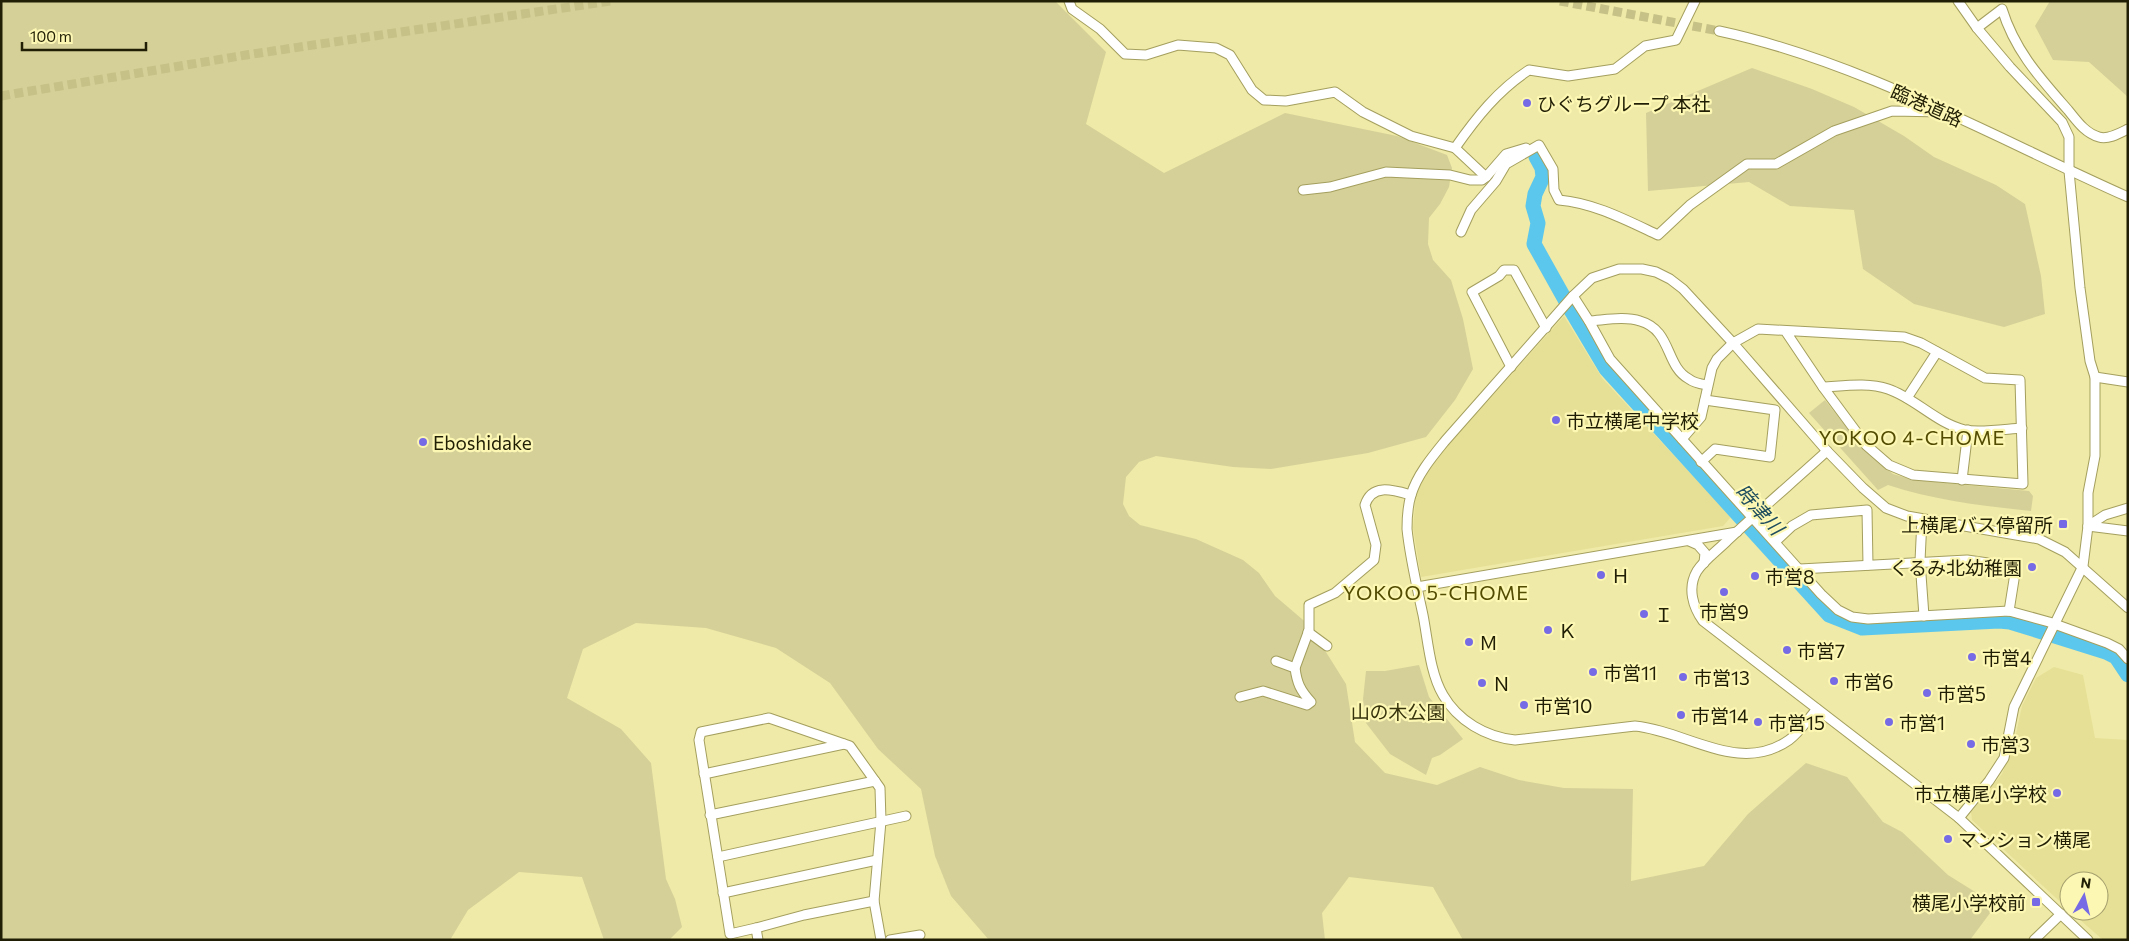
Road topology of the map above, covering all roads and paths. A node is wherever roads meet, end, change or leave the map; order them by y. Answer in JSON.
{"nodes":[{"id":1,"x":1069,"y":1,"type":"edge"},
{"id":2,"x":1695,"y":1,"type":"edge"},
{"id":3,"x":1958,"y":1,"type":"edge"},
{"id":4,"x":2002,"y":5,"type":"edge"},
{"id":5,"x":1977,"y":28,"type":"junction"},
{"id":6,"x":1719,"y":31,"type":"tunnel mouth"},
{"id":7,"x":1942,"y":112,"type":"junction"},
{"id":8,"x":2128,"y":129,"type":"edge"},
{"id":9,"x":1539,"y":145,"type":"junction"},
{"id":10,"x":1456,"y":148,"type":"junction"},
{"id":11,"x":2069,"y":171,"type":"junction"},
{"id":12,"x":1486,"y":177,"type":"junction"},
{"id":13,"x":1304,"y":190,"type":"dead end"},
{"id":14,"x":2128,"y":198,"type":"edge"},
{"id":15,"x":1461,"y":232,"type":"dead end"},
{"id":16,"x":1573,"y":296,"type":"junction"},
{"id":17,"x":1589,"y":321,"type":"junction"},
{"id":18,"x":1546,"y":328,"type":"junction"},
{"id":19,"x":1786,"y":332,"type":"junction"},
{"id":20,"x":1733,"y":342,"type":"junction"},
{"id":21,"x":1937,"y":352,"type":"junction"},
{"id":22,"x":1511,"y":367,"type":"junction"},
{"id":23,"x":2095,"y":377,"type":"junction"},
{"id":24,"x":2128,"y":382,"type":"edge"},
{"id":25,"x":1707,"y":385,"type":"junction"},
{"id":26,"x":1823,"y":387,"type":"junction"},
{"id":27,"x":1907,"y":398,"type":"junction"},
{"id":28,"x":1705,"y":400,"type":"junction"},
{"id":29,"x":2022,"y":428,"type":"junction"},
{"id":30,"x":1968,"y":430,"type":"junction"},
{"id":31,"x":1682,"y":440,"type":"junction"},
{"id":32,"x":1827,"y":451,"type":"junction"},
{"id":33,"x":1701,"y":462,"type":"junction"},
{"id":34,"x":1962,"y":480,"type":"junction"},
{"id":35,"x":1411,"y":495,"type":"junction"},
{"id":36,"x":2128,"y":508,"type":"edge"},
{"id":37,"x":1753,"y":517,"type":"junction"},
{"id":38,"x":1922,"y":519,"type":"junction"},
{"id":39,"x":2088,"y":526,"type":"junction"},
{"id":40,"x":2128,"y":531,"type":"edge"},
{"id":41,"x":1737,"y":532,"type":"junction"},
{"id":42,"x":1689,"y":541,"type":"junction"},
{"id":43,"x":1775,"y":542,"type":"junction"},
{"id":44,"x":1920,"y":561,"type":"junction"},
{"id":45,"x":1704,"y":563,"type":"junction"},
{"id":46,"x":1868,"y":565,"type":"junction"},
{"id":47,"x":2082,"y":566,"type":"junction"},
{"id":48,"x":1800,"y":569,"type":"junction"},
{"id":49,"x":1417,"y":587,"type":"junction"},
{"id":50,"x":2128,"y":608,"type":"edge"},
{"id":51,"x":2009,"y":611,"type":"junction"},
{"id":52,"x":1924,"y":616,"type":"junction"},
{"id":53,"x":2055,"y":626,"type":"junction"},
{"id":54,"x":1308,"y":632,"type":"junction"},
{"id":55,"x":1327,"y":646,"type":"dead end"},
{"id":56,"x":2128,"y":659,"type":"edge"},
{"id":57,"x":1276,"y":661,"type":"dead end"},
{"id":58,"x":1295,"y":668,"type":"junction"},
{"id":59,"x":1240,"y":697,"type":"dead end"},
{"id":60,"x":1817,"y":709,"type":"junction"},
{"id":61,"x":844,"y":744,"type":"junction"},
{"id":62,"x":704,"y":774,"type":"junction"},
{"id":63,"x":875,"y":781,"type":"junction"},
{"id":64,"x":710,"y":815,"type":"junction"},
{"id":65,"x":906,"y":816,"type":"dead end"},
{"id":66,"x":1959,"y":818,"type":"junction"},
{"id":67,"x":881,"y":821,"type":"junction"},
{"id":68,"x":718,"y":857,"type":"junction"},
{"id":69,"x":877,"y":860,"type":"junction"},
{"id":70,"x":724,"y":893,"type":"junction"},
{"id":71,"x":874,"y":901,"type":"junction"},
{"id":72,"x":2059,"y":912,"type":"edge"},
{"id":73,"x":2059,"y":916,"type":"edge"},
{"id":74,"x":2068,"y":921,"type":"edge"},
{"id":75,"x":756,"y":928,"type":"junction"},
{"id":76,"x":920,"y":935,"type":"dead end"},
{"id":77,"x":758,"y":940,"type":"edge"},
{"id":78,"x":881,"y":940,"type":"edge"},
{"id":79,"x":890,"y":940,"type":"edge"},
{"id":80,"x":2034,"y":940,"type":"edge"},
{"id":81,"x":2088,"y":940,"type":"edge"}],
"edges":[{"from":1,"to":10,"type":"street"},
{"from":2,"to":10,"type":"street"},
{"from":3,"to":5,"type":"street"},
{"from":4,"to":5,"type":"street"},
{"from":4,"to":8,"type":"street"},
{"from":5,"to":11,"type":"street"},
{"from":6,"to":7,"type":"street","name":"臨港道路"},
{"from":7,"to":9,"type":"street"},
{"from":7,"to":11,"type":"street","name":"臨港道路"},
{"from":9,"to":12,"type":"street"},
{"from":9,"to":15,"type":"street"},
{"from":10,"to":12,"type":"street"},
{"from":11,"to":14,"type":"street","name":"臨港道路"},
{"from":11,"to":23,"type":"street"},
{"from":12,"to":13,"type":"street"},
{"from":16,"to":17,"type":"street"},
{"from":16,"to":18,"type":"street"},
{"from":16,"to":20,"type":"street"},
{"from":17,"to":25,"type":"street"},
{"from":17,"to":31,"type":"street"},
{"from":18,"to":22,"type":"street"},
{"from":18,"to":22,"type":"street"},
{"from":19,"to":20,"type":"street"},
{"from":19,"to":21,"type":"street"},
{"from":19,"to":26,"type":"street"},
{"from":20,"to":25,"type":"street"},
{"from":20,"to":32,"type":"street"},
{"from":21,"to":27,"type":"street"},
{"from":21,"to":29,"type":"street"},
{"from":22,"to":35,"type":"street"},
{"from":23,"to":24,"type":"street"},
{"from":23,"to":39,"type":"street"},
{"from":25,"to":28,"type":"street"},
{"from":26,"to":27,"type":"street"},
{"from":26,"to":34,"type":"street"},
{"from":27,"to":30,"type":"street"},
{"from":28,"to":31,"type":"street"},
{"from":28,"to":33,"type":"street"},
{"from":29,"to":30,"type":"street"},
{"from":29,"to":34,"type":"street"},
{"from":30,"to":34,"type":"street"},
{"from":31,"to":33,"type":"street"},
{"from":32,"to":37,"type":"street"},
{"from":32,"to":38,"type":"street"},
{"from":33,"to":37,"type":"street"},
{"from":35,"to":49,"type":"street"},
{"from":35,"to":54,"type":"street"},
{"from":36,"to":39,"type":"street"},
{"from":37,"to":41,"type":"street"},
{"from":37,"to":43,"type":"street"},
{"from":38,"to":44,"type":"street"},
{"from":38,"to":47,"type":"street"},
{"from":39,"to":40,"type":"street"},
{"from":39,"to":47,"type":"street"},
{"from":41,"to":42,"type":"street"},
{"from":41,"to":45,"type":"street"},
{"from":42,"to":45,"type":"street"},
{"from":42,"to":49,"type":"street"},
{"from":43,"to":46,"type":"street"},
{"from":43,"to":48,"type":"street"},
{"from":44,"to":46,"type":"street"},
{"from":44,"to":51,"type":"street"},
{"from":44,"to":52,"type":"street"},
{"from":45,"to":60,"type":"street"},
{"from":46,"to":48,"type":"street"},
{"from":47,"to":50,"type":"street"},
{"from":47,"to":53,"type":"street"},
{"from":48,"to":52,"type":"street"},
{"from":49,"to":60,"type":"street"},
{"from":51,"to":52,"type":"street"},
{"from":51,"to":53,"type":"street"},
{"from":53,"to":56,"type":"street"},
{"from":53,"to":66,"type":"street"},
{"from":54,"to":55,"type":"street"},
{"from":54,"to":58,"type":"street"},
{"from":57,"to":58,"type":"street"},
{"from":58,"to":59,"type":"street"},
{"from":60,"to":66,"type":"street"},
{"from":61,"to":62,"type":"street"},
{"from":61,"to":62,"type":"street"},
{"from":61,"to":63,"type":"street"},
{"from":62,"to":64,"type":"street"},
{"from":63,"to":64,"type":"street"},
{"from":63,"to":67,"type":"street"},
{"from":64,"to":68,"type":"street"},
{"from":65,"to":67,"type":"street"},
{"from":66,"to":72,"type":"street"},
{"from":67,"to":68,"type":"street"},
{"from":67,"to":69,"type":"street"},
{"from":68,"to":70,"type":"street"},
{"from":69,"to":70,"type":"street"},
{"from":69,"to":71,"type":"street"},
{"from":70,"to":75,"type":"street"},
{"from":71,"to":75,"type":"street"},
{"from":71,"to":78,"type":"street"},
{"from":73,"to":80,"type":"street"},
{"from":74,"to":81,"type":"street"},
{"from":75,"to":77,"type":"street"},
{"from":76,"to":79,"type":"street"}]}
